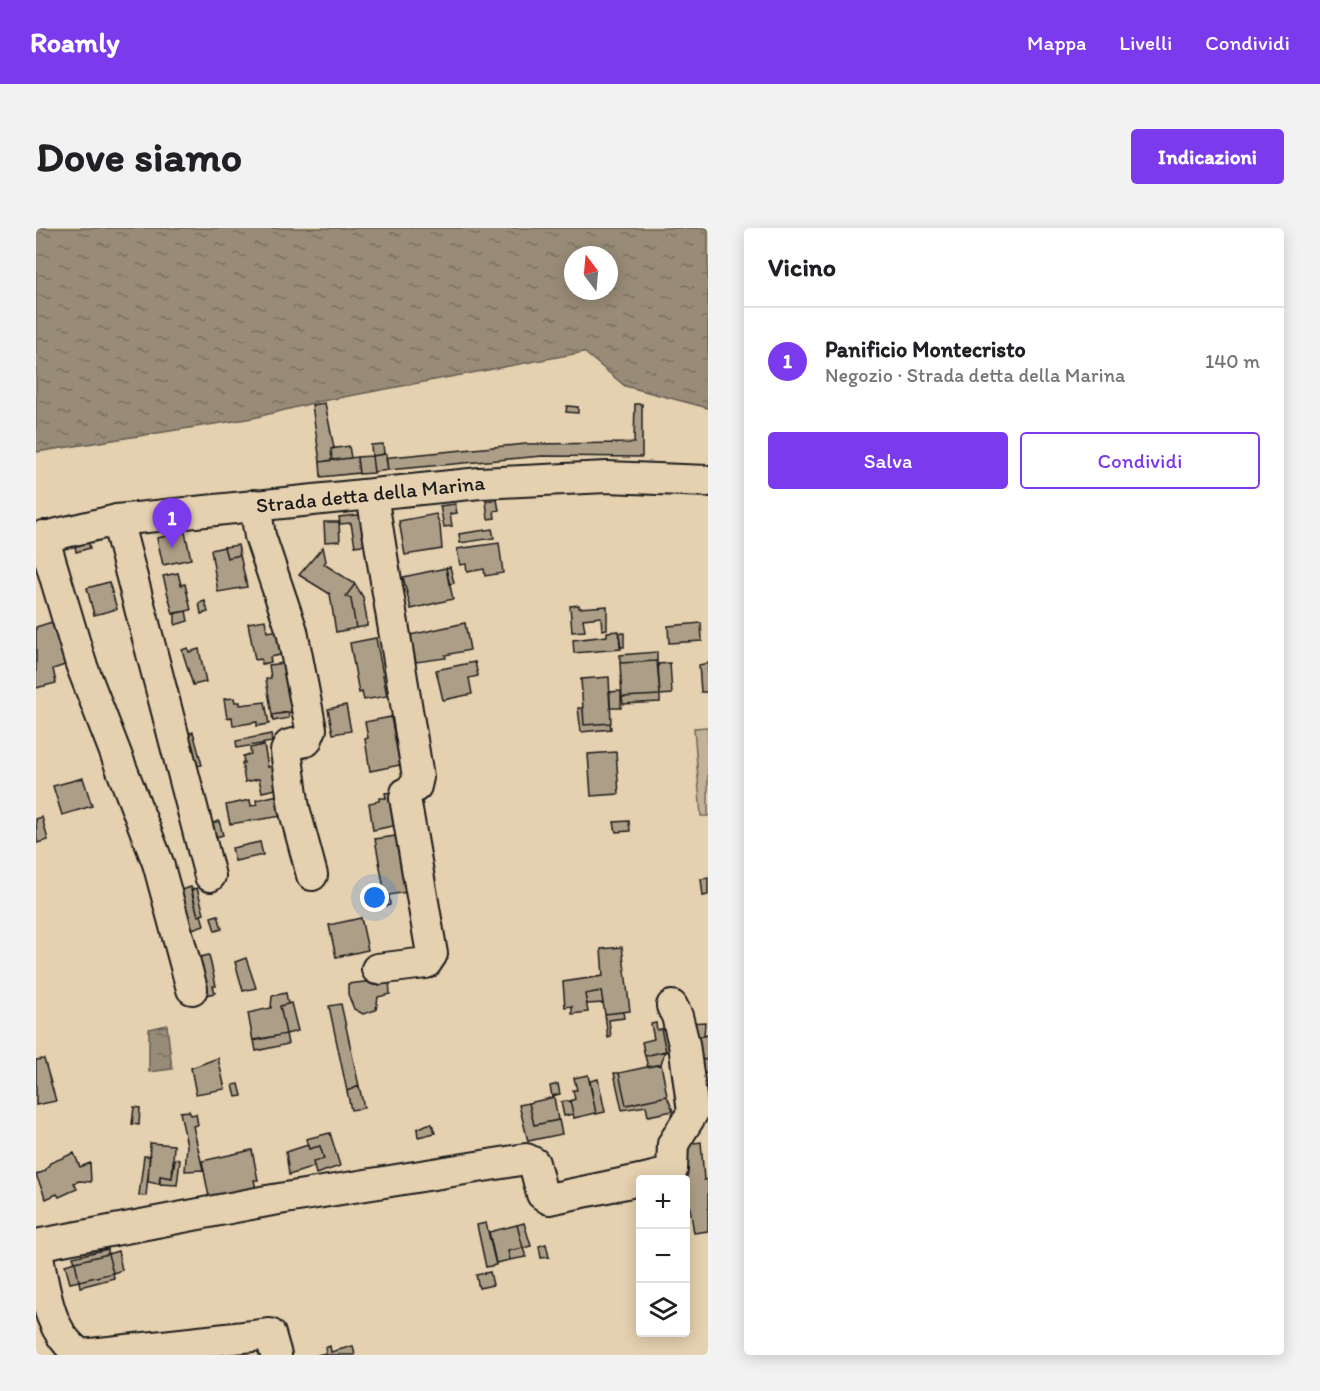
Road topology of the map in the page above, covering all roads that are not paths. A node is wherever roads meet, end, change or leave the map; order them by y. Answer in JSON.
{"nodes":[{"id":1,"x":708,"y":481,"type":"edge"},
{"id":2,"x":372,"y":495,"type":"junction"},
{"id":3,"x":255,"y":505,"type":"junction"},
{"id":4,"x":117,"y":520,"type":"junction"},
{"id":5,"x":40,"y":537,"type":"edge"},
{"id":6,"x":312,"y":875,"type":"dead end"},
{"id":7,"x":210,"y":876,"type":"dead end"},
{"id":8,"x":377,"y":969,"type":"dead end"},
{"id":9,"x":192,"y":989,"type":"dead end"},
{"id":10,"x":672,"y":1006,"type":"dead end"},
{"id":11,"x":661,"y":1175,"type":"edge"},
{"id":12,"x":636,"y":1181,"type":"edge"},
{"id":13,"x":36,"y":1246,"type":"edge"},
{"id":14,"x":44,"y":1317,"type":"edge"},
{"id":15,"x":276,"y":1355,"type":"edge"}],
"edges":[{"from":1,"to":2,"type":"street","name":"Strada detta della Marina"},
{"from":2,"to":3,"type":"street","name":"Strada detta della Marina"},
{"from":2,"to":8,"type":"street"},
{"from":3,"to":4,"type":"street","name":"Strada detta della Marina"},
{"from":3,"to":6,"type":"street"},
{"from":4,"to":5,"type":"street","name":"Strada detta della Marina"},
{"from":4,"to":7,"type":"street"},
{"from":5,"to":9,"type":"street"},
{"from":10,"to":11,"type":"street"},
{"from":12,"to":13,"type":"street"},
{"from":13,"to":14,"type":"street"},
{"from":14,"to":15,"type":"street"}]}
